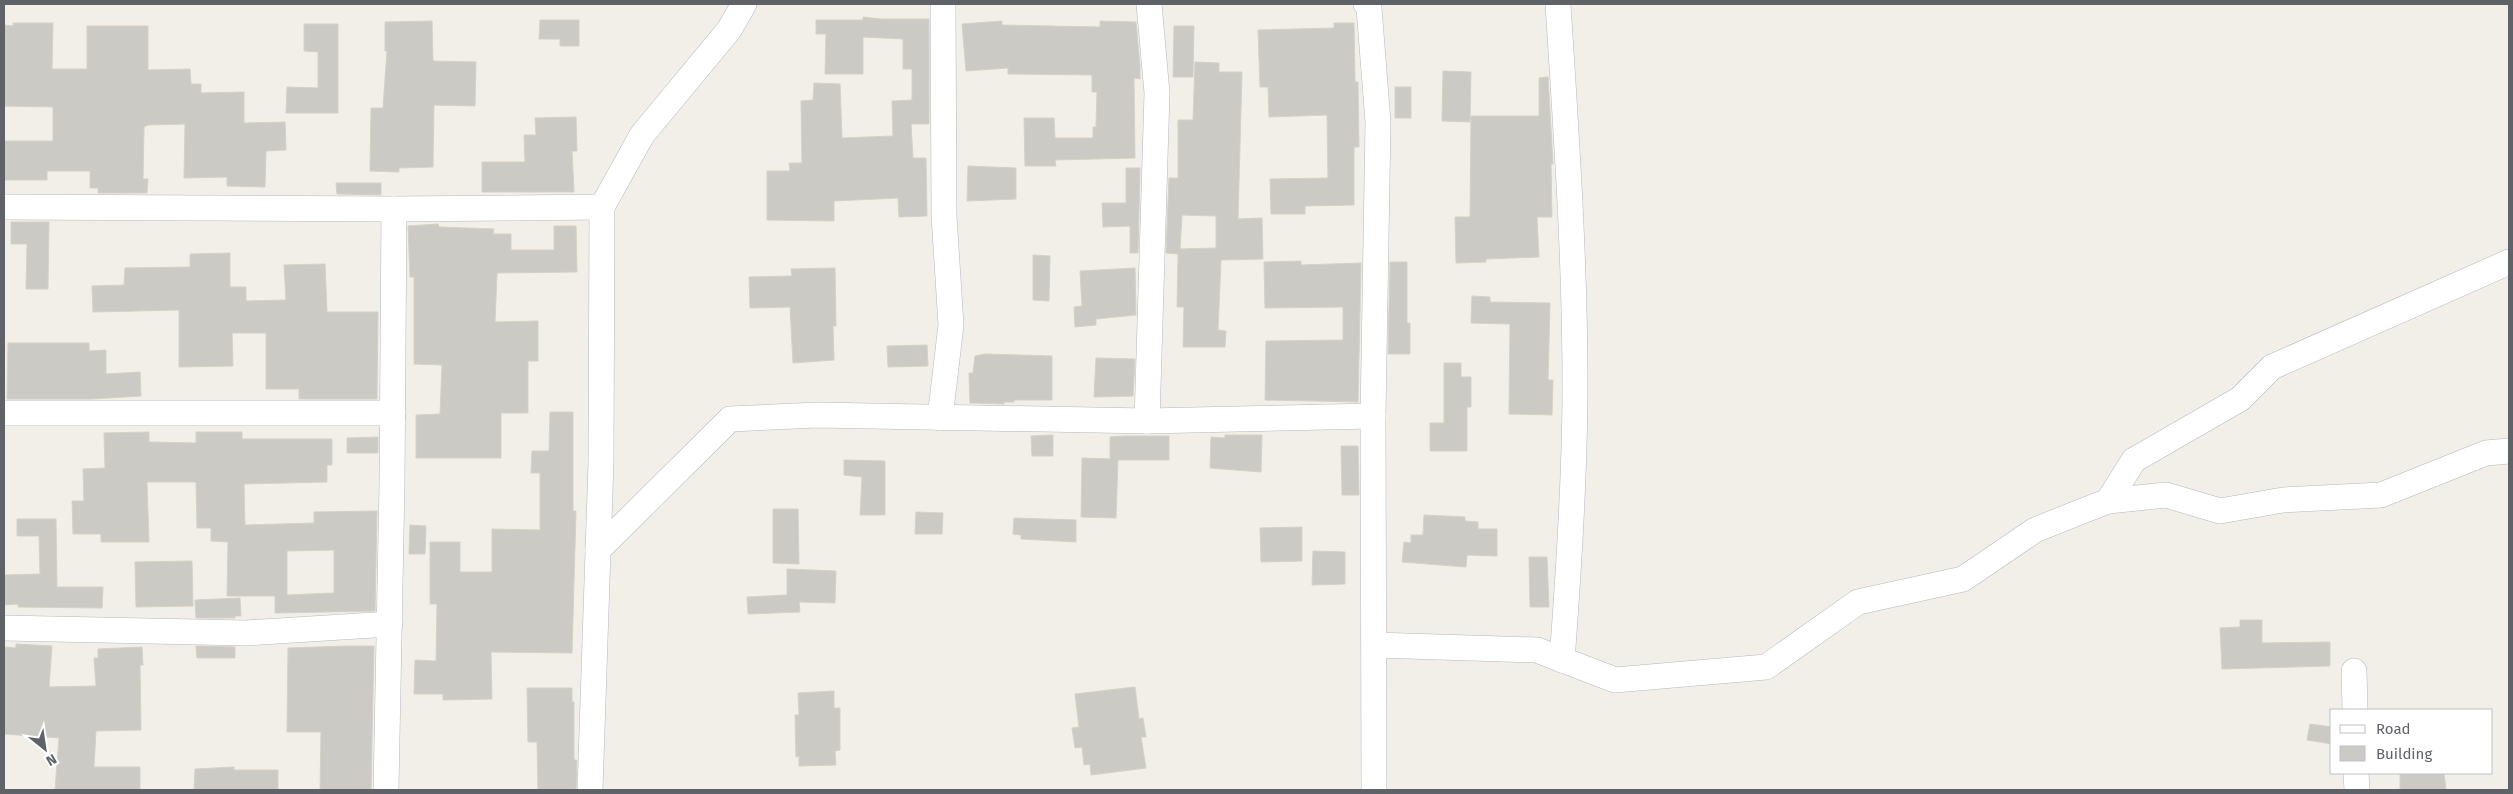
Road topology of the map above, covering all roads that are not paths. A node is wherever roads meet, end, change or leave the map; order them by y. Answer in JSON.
{"nodes":[{"id":1,"x":744,"y":4,"type":"edge"},
{"id":2,"x":944,"y":4,"type":"edge"},
{"id":3,"x":1149,"y":4,"type":"edge"},
{"id":4,"x":1366,"y":4,"type":"edge"},
{"id":5,"x":1558,"y":4,"type":"edge"},
{"id":6,"x":4,"y":207,"type":"edge"},
{"id":7,"x":602,"y":207,"type":"junction"},
{"id":8,"x":394,"y":209,"type":"junction"},
{"id":9,"x":2509,"y":262,"type":"edge"},
{"id":10,"x":4,"y":413,"type":"edge"},
{"id":11,"x":393,"y":413,"type":"junction"},
{"id":12,"x":1373,"y":416,"type":"junction"},
{"id":13,"x":940,"y":418,"type":"junction"},
{"id":14,"x":1147,"y":421,"type":"junction"},
{"id":15,"x":2509,"y":451,"type":"edge"},
{"id":16,"x":2108,"y":501,"type":"junction"},
{"id":17,"x":598,"y":550,"type":"junction"},
{"id":18,"x":390,"y":624,"type":"junction"},
{"id":19,"x":4,"y":628,"type":"edge"},
{"id":20,"x":1375,"y":645,"type":"junction"},
{"id":21,"x":1562,"y":660,"type":"junction"},
{"id":22,"x":2354,"y":672,"type":"dead end"},
{"id":23,"x":2355,"y":709,"type":"edge"},
{"id":24,"x":2356,"y":774,"type":"edge"},
{"id":25,"x":386,"y":790,"type":"edge"},
{"id":26,"x":590,"y":790,"type":"edge"},
{"id":27,"x":1374,"y":790,"type":"edge"},
{"id":28,"x":2357,"y":790,"type":"edge"}],
"edges":[{"from":1,"to":7,"type":"street"},
{"from":2,"to":13,"type":"street"},
{"from":3,"to":14,"type":"street"},
{"from":4,"to":12,"type":"street"},
{"from":5,"to":21,"type":"street"},
{"from":6,"to":8,"type":"street"},
{"from":7,"to":8,"type":"street"},
{"from":7,"to":17,"type":"street"},
{"from":8,"to":11,"type":"street"},
{"from":9,"to":16,"type":"street"},
{"from":10,"to":11,"type":"street"},
{"from":11,"to":18,"type":"street"},
{"from":12,"to":14,"type":"street"},
{"from":12,"to":20,"type":"street"},
{"from":13,"to":14,"type":"street"},
{"from":13,"to":17,"type":"street"},
{"from":15,"to":16,"type":"street"},
{"from":16,"to":21,"type":"street"},
{"from":17,"to":26,"type":"street"},
{"from":18,"to":19,"type":"street"},
{"from":18,"to":25,"type":"street"},
{"from":20,"to":21,"type":"street"},
{"from":20,"to":27,"type":"street"},
{"from":22,"to":23,"type":"street"},
{"from":24,"to":28,"type":"street"}]}
